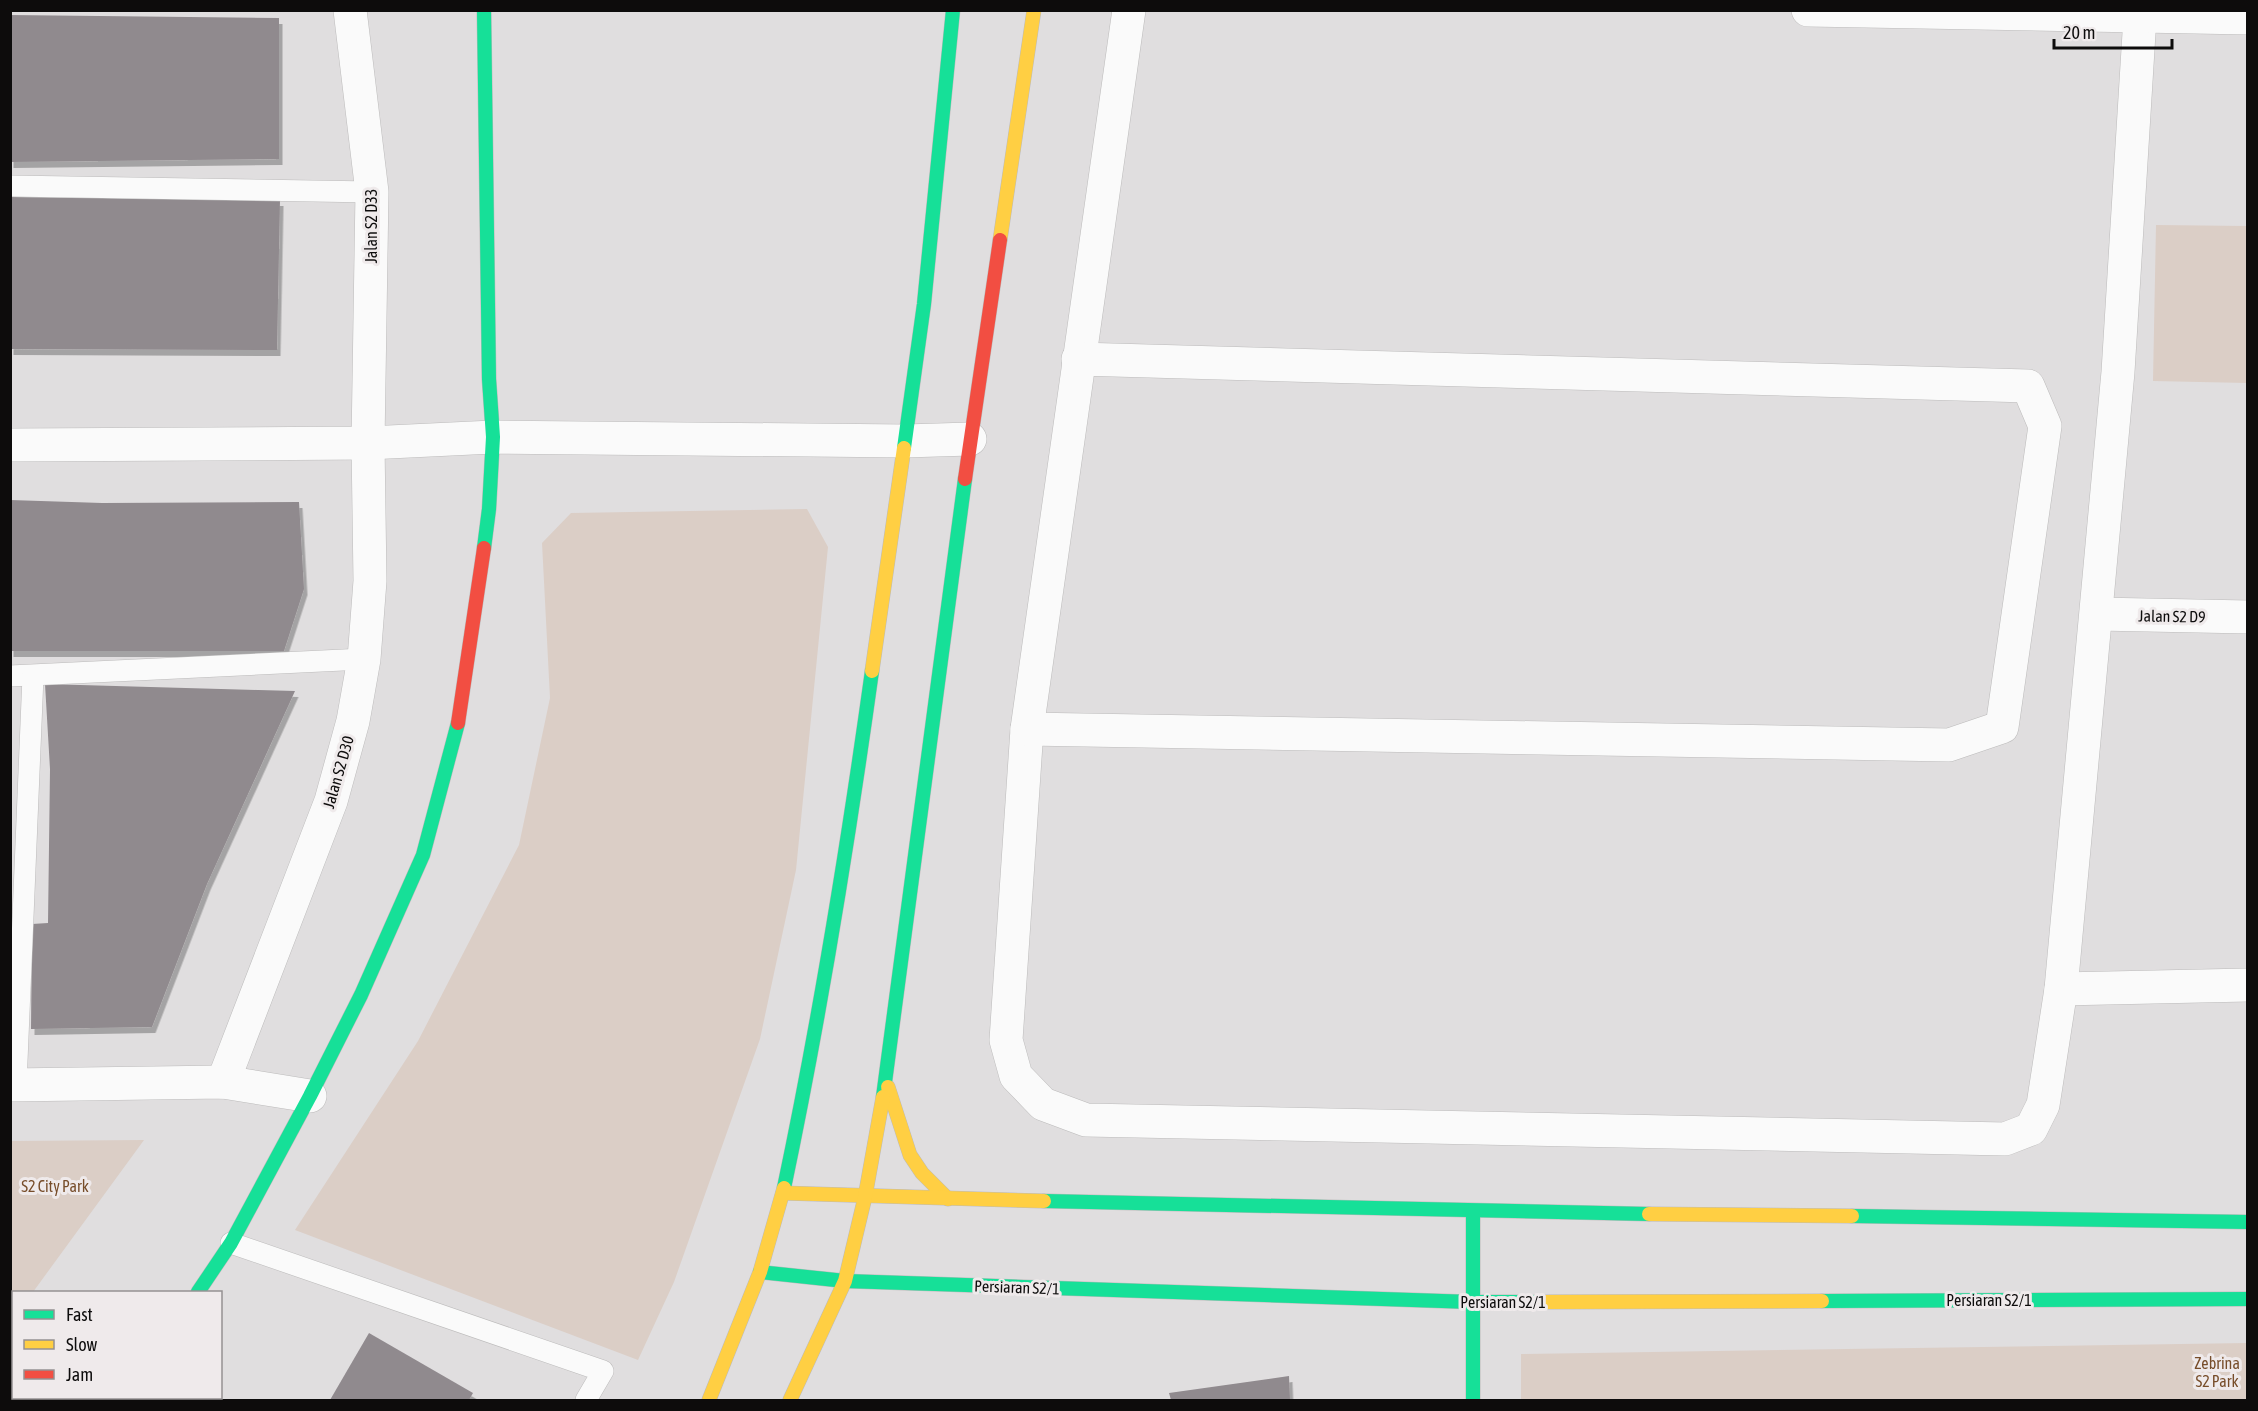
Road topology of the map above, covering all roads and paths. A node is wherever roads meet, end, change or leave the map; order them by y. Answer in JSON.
{"nodes":[{"id":1,"x":350,"y":10,"type":"edge"},
{"id":2,"x":484,"y":10,"type":"edge"},
{"id":3,"x":953,"y":10,"type":"edge"},
{"id":4,"x":1034,"y":10,"type":"edge"},
{"id":5,"x":1129,"y":10,"type":"edge"},
{"id":6,"x":1808,"y":10,"type":"edge"},
{"id":7,"x":2140,"y":17,"type":"junction"},
{"id":8,"x":2247,"y":18,"type":"edge"},
{"id":9,"x":10,"y":186,"type":"edge"},
{"id":10,"x":372,"y":192,"type":"junction"},
{"id":11,"x":1078,"y":359,"type":"junction"},
{"id":12,"x":493,"y":437,"type":"junction"},
{"id":13,"x":970,"y":439,"type":"junction"},
{"id":14,"x":905,"y":441,"type":"junction"},
{"id":15,"x":368,"y":443,"type":"junction"},
{"id":16,"x":10,"y":445,"type":"edge"},
{"id":17,"x":2097,"y":614,"type":"junction"},
{"id":18,"x":2247,"y":617,"type":"edge"},
{"id":19,"x":364,"y":658,"type":"junction"},
{"id":20,"x":10,"y":676,"type":"edge"},
{"id":21,"x":33,"y":676,"type":"junction"},
{"id":22,"x":1027,"y":729,"type":"junction"},
{"id":23,"x":2247,"y":985,"type":"edge"},
{"id":24,"x":2061,"y":989,"type":"junction"},
{"id":25,"x":223,"y":1082,"type":"junction"},
{"id":26,"x":886,"y":1083,"type":"junction"},
{"id":27,"x":13,"y":1085,"type":"edge"},
{"id":28,"x":310,"y":1096,"type":"junction"},
{"id":29,"x":783,"y":1193,"type":"junction"},
{"id":30,"x":865,"y":1197,"type":"junction"},
{"id":31,"x":948,"y":1199,"type":"junction"},
{"id":32,"x":1473,"y":1211,"type":"junction"},
{"id":33,"x":2247,"y":1222,"type":"edge"},
{"id":34,"x":231,"y":1243,"type":"junction"},
{"id":35,"x":760,"y":1272,"type":"junction"},
{"id":36,"x":845,"y":1281,"type":"junction"},
{"id":37,"x":199,"y":1291,"type":"edge"},
{"id":38,"x":2247,"y":1299,"type":"edge"},
{"id":39,"x":1472,"y":1302,"type":"junction"},
{"id":40,"x":586,"y":1401,"type":"edge"},
{"id":41,"x":709,"y":1401,"type":"edge"},
{"id":42,"x":790,"y":1401,"type":"edge"},
{"id":43,"x":1473,"y":1401,"type":"edge"}],
"edges":[{"from":1,"to":10,"type":"street","name":"Jalan S2 D33"},
{"from":2,"to":12,"type":"street"},
{"from":3,"to":14,"type":"street"},
{"from":4,"to":13,"type":"street"},
{"from":5,"to":11,"type":"street"},
{"from":6,"to":7,"type":"street"},
{"from":7,"to":8,"type":"street"},
{"from":7,"to":17,"type":"street"},
{"from":9,"to":10,"type":"lane"},
{"from":10,"to":15,"type":"street","name":"Jalan S2 D33"},
{"from":11,"to":22,"type":"street"},
{"from":11,"to":22,"type":"street"},
{"from":12,"to":14,"type":"street"},
{"from":12,"to":15,"type":"street"},
{"from":12,"to":28,"type":"street"},
{"from":13,"to":14,"type":"street"},
{"from":13,"to":26,"type":"street"},
{"from":14,"to":29,"type":"street"},
{"from":15,"to":16,"type":"street"},
{"from":15,"to":19,"type":"street","name":"Jalan S2 D30"},
{"from":17,"to":18,"type":"street","name":"Jalan S2 D9"},
{"from":17,"to":24,"type":"street"},
{"from":19,"to":21,"type":"lane"},
{"from":19,"to":25,"type":"street","name":"Jalan S2 D30"},
{"from":20,"to":21,"type":"lane"},
{"from":21,"to":27,"type":"lane"},
{"from":22,"to":24,"type":"street"},
{"from":23,"to":24,"type":"street"},
{"from":25,"to":27,"type":"street"},
{"from":25,"to":28,"type":"street"},
{"from":26,"to":30,"type":"street"},
{"from":26,"to":31,"type":"street"},
{"from":28,"to":34,"type":"street"},
{"from":29,"to":30,"type":"street"},
{"from":29,"to":35,"type":"street"},
{"from":30,"to":31,"type":"street"},
{"from":30,"to":36,"type":"street"},
{"from":31,"to":32,"type":"street"},
{"from":32,"to":33,"type":"street"},
{"from":32,"to":39,"type":"street"},
{"from":34,"to":37,"type":"street"},
{"from":34,"to":40,"type":"lane"},
{"from":35,"to":36,"type":"street","name":"Persiaran S2/1"},
{"from":35,"to":41,"type":"street"},
{"from":36,"to":39,"type":"street","name":"Persiaran S2/1"},
{"from":36,"to":42,"type":"street"},
{"from":38,"to":39,"type":"street","name":"Persiaran S2/1"},
{"from":39,"to":43,"type":"street"}]}
